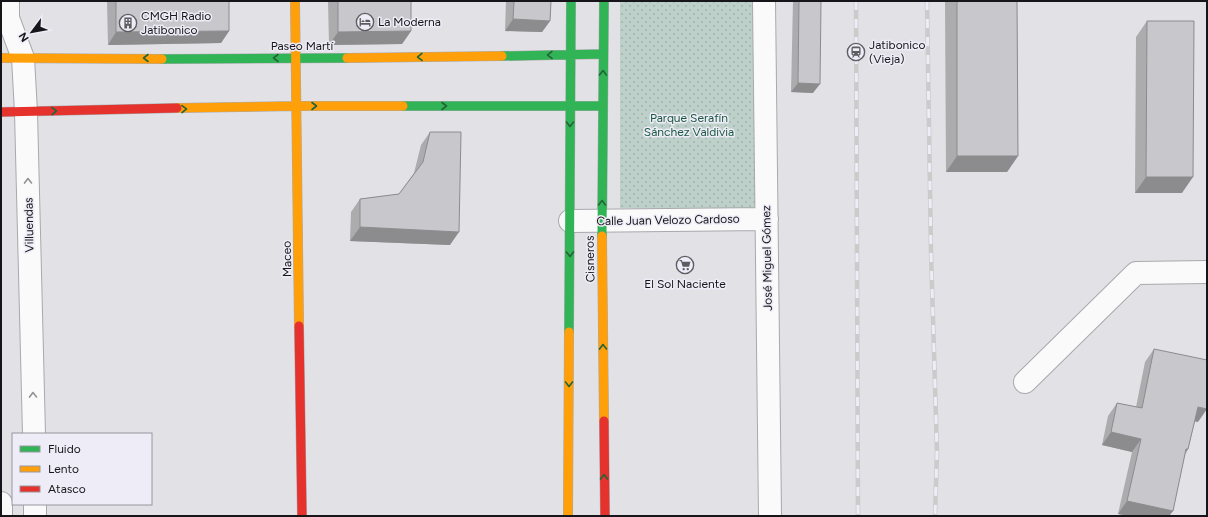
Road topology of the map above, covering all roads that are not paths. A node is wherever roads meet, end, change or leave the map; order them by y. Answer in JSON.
{"nodes":[{"id":1,"x":296,"y":1,"type":"edge"},
{"id":2,"x":571,"y":1,"type":"edge"},
{"id":3,"x":604,"y":1,"type":"edge"},
{"id":4,"x":764,"y":1,"type":"edge"},
{"id":5,"x":6,"y":17,"type":"edge"},
{"id":6,"x":571,"y":54,"type":"junction"},
{"id":7,"x":603,"y":54,"type":"junction"},
{"id":8,"x":1,"y":58,"type":"edge"},
{"id":9,"x":23,"y":58,"type":"junction"},
{"id":10,"x":296,"y":58,"type":"junction"},
{"id":11,"x":298,"y":106,"type":"junction"},
{"id":12,"x":570,"y":106,"type":"junction"},
{"id":13,"x":602,"y":106,"type":"junction"},
{"id":14,"x":1,"y":112,"type":"edge"},
{"id":15,"x":26,"y":112,"type":"junction"},
{"id":16,"x":767,"y":219,"type":"junction"},
{"id":17,"x":570,"y":221,"type":"junction"},
{"id":18,"x":602,"y":222,"type":"junction"},
{"id":19,"x":1207,"y":272,"type":"edge"},
{"id":20,"x":1026,"y":382,"type":"dead end"},
{"id":21,"x":34,"y":433,"type":"edge"},
{"id":22,"x":1,"y":503,"type":"edge"},
{"id":23,"x":35,"y":505,"type":"edge"},
{"id":24,"x":1,"y":516,"type":"edge"},
{"id":25,"x":35,"y":516,"type":"edge"},
{"id":26,"x":302,"y":516,"type":"edge"},
{"id":27,"x":568,"y":516,"type":"edge"},
{"id":28,"x":605,"y":516,"type":"edge"},
{"id":29,"x":770,"y":516,"type":"edge"}],
"edges":[{"from":1,"to":10,"type":"main road","name":"Maceo"},
{"from":2,"to":6,"type":"main road","name":"Cisneros"},
{"from":3,"to":7,"type":"main road","name":"Cisneros"},
{"from":4,"to":16,"type":"street","name":"José Miguel Gómez"},
{"from":5,"to":9,"type":"street","name":"Villuendas"},
{"from":6,"to":7,"type":"main road","name":"Paseo Martí"},
{"from":6,"to":10,"type":"main road","name":"Paseo Martí","one_way":true},
{"from":6,"to":12,"type":"main road","name":"Cisneros"},
{"from":13,"to":7,"type":"main road","name":"Cisneros","one_way":true},
{"from":8,"to":9,"type":"main road","name":"Paseo Martí"},
{"from":10,"to":9,"type":"main road","name":"Paseo Martí","one_way":true},
{"from":9,"to":15,"type":"street","name":"Villuendas"},
{"from":10,"to":11,"type":"main road","name":"Maceo"},
{"from":11,"to":12,"type":"main road","one_way":true},
{"from":15,"to":11,"type":"main road","one_way":true},
{"from":11,"to":26,"type":"main road","name":"Maceo"},
{"from":12,"to":13,"type":"main road"},
{"from":12,"to":17,"type":"main road","name":"Cisneros","one_way":true},
{"from":18,"to":13,"type":"main road","name":"Cisneros","one_way":true},
{"from":14,"to":15,"type":"main road"},
{"from":21,"to":15,"type":"street","name":"Villuendas","one_way":true},
{"from":16,"to":18,"type":"street","name":"Calle Juan Velozo Cardoso"},
{"from":16,"to":29,"type":"street","name":"José Miguel Gómez"},
{"from":17,"to":18,"type":"street","name":"Calle Juan Velozo Cardoso"},
{"from":17,"to":27,"type":"main road","name":"Cisneros","one_way":true},
{"from":28,"to":18,"type":"main road","name":"Cisneros","one_way":true},
{"from":19,"to":20,"type":"street"},
{"from":22,"to":24,"type":"street"},
{"from":23,"to":25,"type":"street"}]}
